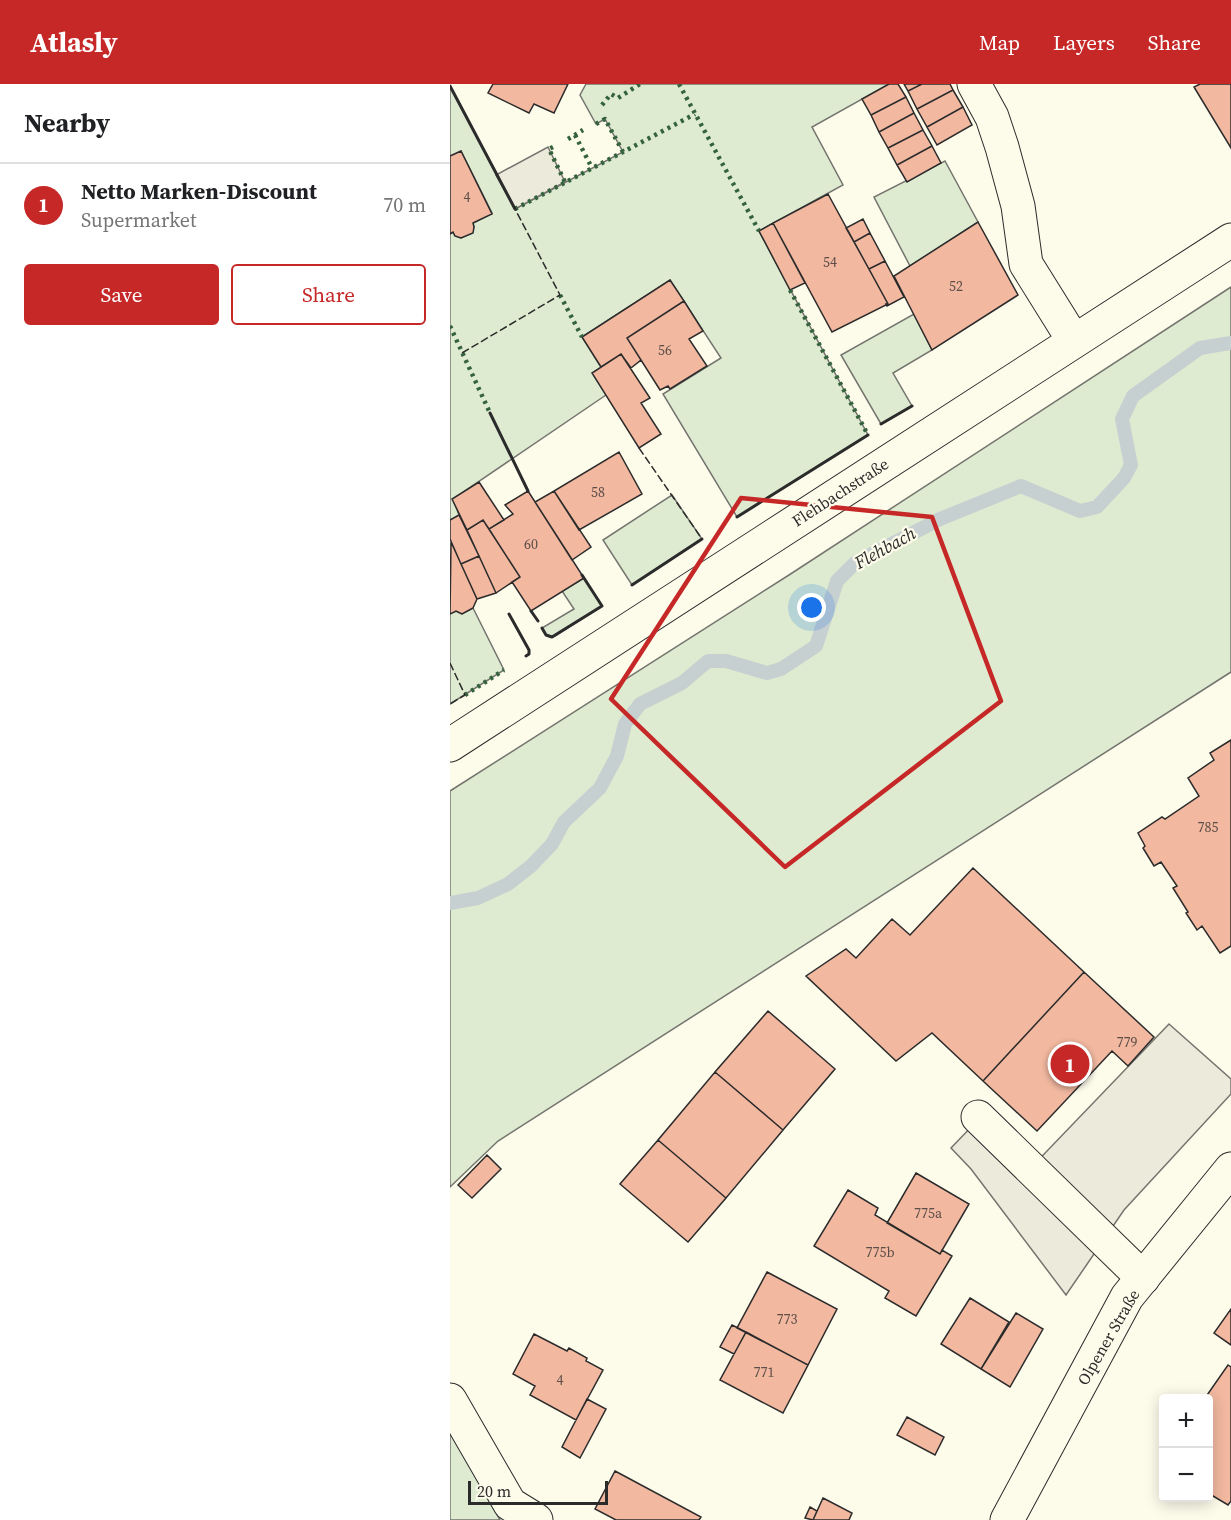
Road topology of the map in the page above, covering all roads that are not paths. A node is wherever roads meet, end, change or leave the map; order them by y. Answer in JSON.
{"nodes":[{"id":1,"x":974,"y":84,"type":"edge"},
{"id":2,"x":1231,"y":240,"type":"edge"},
{"id":3,"x":1074,"y":341,"type":"junction"},
{"id":4,"x":450,"y":745,"type":"edge"},
{"id":5,"x":978,"y":1117,"type":"dead end"},
{"id":6,"x":1231,"y":1169,"type":"edge"},
{"id":7,"x":1143,"y":1278,"type":"junction"},
{"id":8,"x":450,"y":1400,"type":"edge"},
{"id":9,"x":536,"y":1520,"type":"edge"},
{"id":10,"x":1007,"y":1520,"type":"edge"}],
"edges":[{"from":1,"to":3,"type":"street"},
{"from":2,"to":3,"type":"street","name":"Flehbachstraße"},
{"from":3,"to":4,"type":"street","name":"Flehbachstraße"},
{"from":5,"to":7,"type":"street"},
{"from":6,"to":7,"type":"street","name":"Olpener Straße"},
{"from":7,"to":10,"type":"street","name":"Olpener Straße"},
{"from":8,"to":9,"type":"street"}]}
